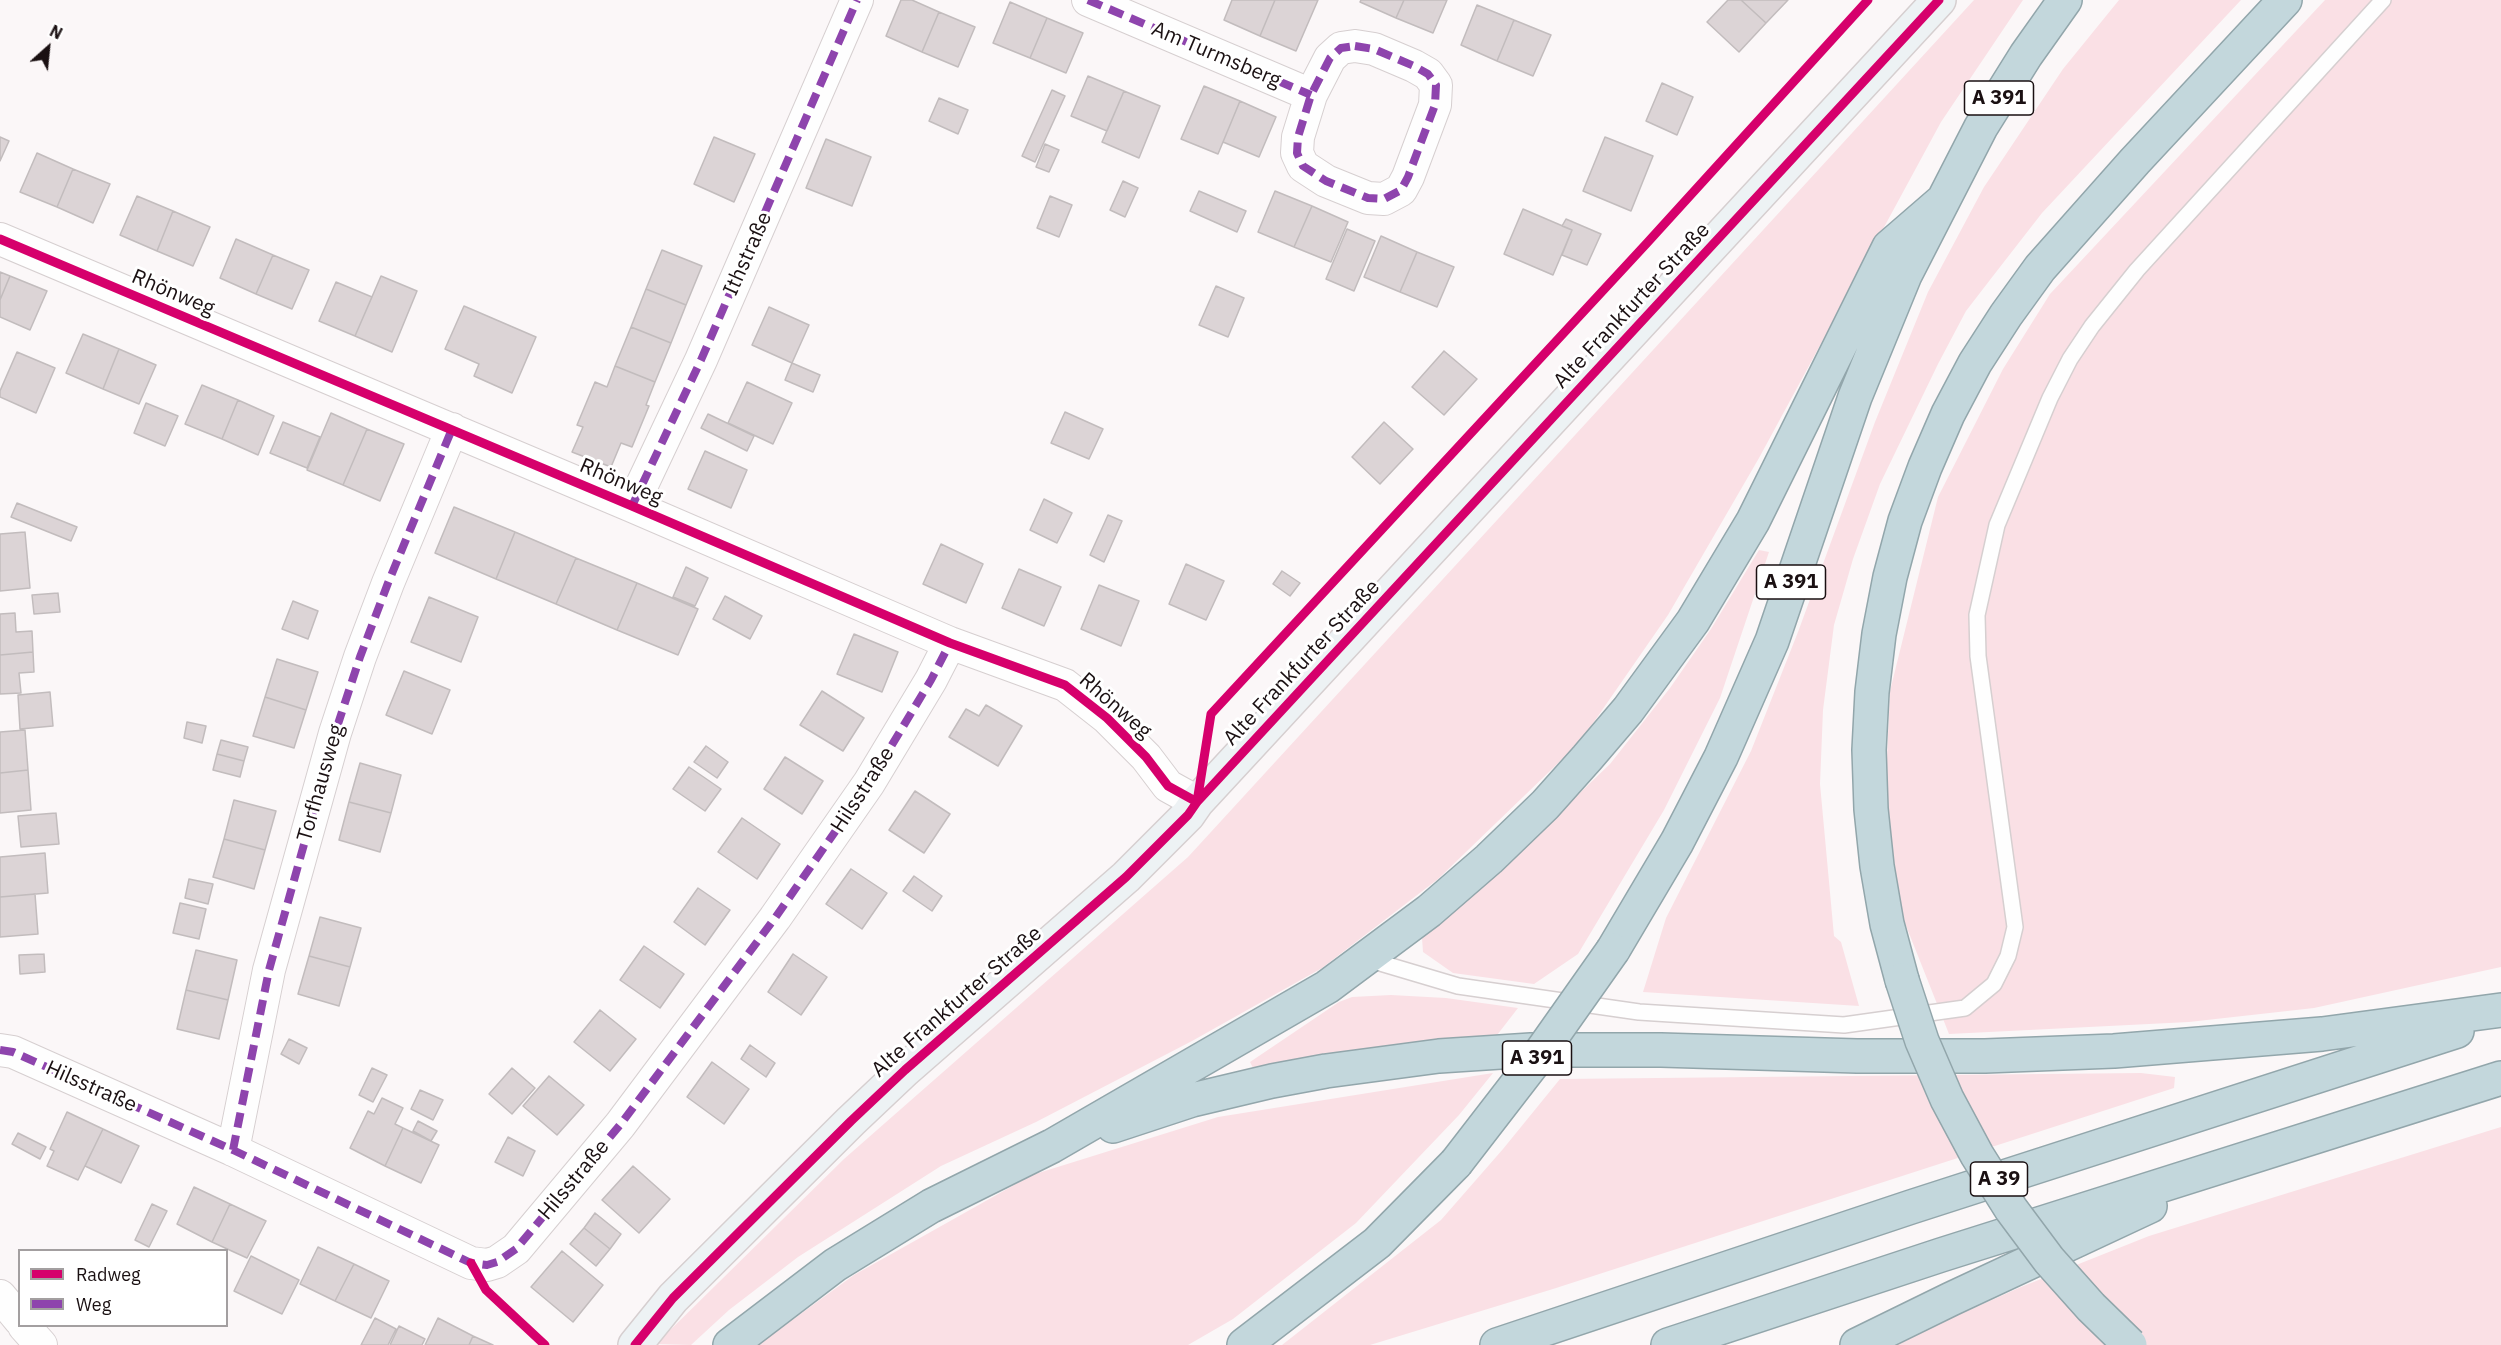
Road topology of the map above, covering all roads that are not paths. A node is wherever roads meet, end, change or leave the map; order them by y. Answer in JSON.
{"nodes":[{"id":1,"x":856,"y":0,"type":"edge"},
{"id":2,"x":1088,"y":0,"type":"edge"},
{"id":3,"x":1939,"y":0,"type":"edge"},
{"id":4,"x":2065,"y":0,"type":"edge"},
{"id":5,"x":2285,"y":0,"type":"edge"},
{"id":6,"x":2383,"y":0,"type":"edge"},
{"id":7,"x":1311,"y":95,"type":"junction"},
{"id":8,"x":1941,"y":202,"type":"junction"},
{"id":9,"x":0,"y":239,"type":"edge"},
{"id":10,"x":452,"y":429,"type":"junction"},
{"id":11,"x":632,"y":506,"type":"junction"},
{"id":12,"x":950,"y":643,"type":"junction"},
{"id":13,"x":1197,"y":802,"type":"junction"},
{"id":14,"x":1367,"y":958,"type":"junction"},
{"id":15,"x":2501,"y":1010,"type":"edge"},
{"id":16,"x":2501,"y":1016,"type":"edge"},
{"id":17,"x":0,"y":1050,"type":"edge"},
{"id":18,"x":2501,"y":1078,"type":"edge"},
{"id":19,"x":1052,"y":1146,"type":"junction"},
{"id":20,"x":2280,"y":1146,"type":"junction"},
{"id":21,"x":233,"y":1150,"type":"junction"},
{"id":22,"x":0,"y":1296,"type":"edge"},
{"id":23,"x":18,"y":1318,"type":"edge"},
{"id":24,"x":25,"y":1327,"type":"edge"},
{"id":25,"x":41,"y":1345,"type":"edge"},
{"id":26,"x":635,"y":1345,"type":"edge"},
{"id":27,"x":730,"y":1345,"type":"edge"},
{"id":28,"x":1244,"y":1345,"type":"edge"},
{"id":29,"x":1497,"y":1345,"type":"edge"},
{"id":30,"x":1668,"y":1345,"type":"edge"},
{"id":31,"x":1857,"y":1345,"type":"edge"},
{"id":32,"x":2130,"y":1345,"type":"edge"}],
"edges":[{"from":1,"to":11,"type":"street","name":"Ithstraße"},
{"from":2,"to":7,"type":"street","name":"Am Turmsberg"},
{"from":3,"to":13,"type":"street","name":"Alte Frankfurter Straße"},
{"from":4,"to":8,"type":"highway","number":"A 391"},
{"from":5,"to":32,"type":"highway","bridge":true},
{"from":6,"to":14,"type":"lane"},
{"from":7,"to":7,"type":"street"},
{"from":8,"to":14,"type":"highway"},
{"from":8,"to":28,"type":"highway","number":"A 391","bridge":true},
{"from":9,"to":10,"type":"street","name":"Rhönweg"},
{"from":10,"to":11,"type":"street","name":"Rhönweg"},
{"from":10,"to":21,"type":"street","name":"Torfhausweg"},
{"from":11,"to":12,"type":"street","name":"Rhönweg"},
{"from":12,"to":13,"type":"street","name":"Rhönweg"},
{"from":12,"to":21,"type":"street","name":"Hilsstraße"},
{"from":13,"to":26,"type":"street","name":"Alte Frankfurter Straße"},
{"from":14,"to":19,"type":"highway"},
{"from":15,"to":19,"type":"highway"},
{"from":16,"to":29,"type":"highway","number":"A 39"},
{"from":17,"to":21,"type":"street","name":"Hilsstraße"},
{"from":18,"to":20,"type":"highway","number":"A 39"},
{"from":19,"to":27,"type":"highway"},
{"from":20,"to":30,"type":"highway","number":"A 39"},
{"from":20,"to":31,"type":"highway"},
{"from":22,"to":23,"type":"street"},
{"from":24,"to":25,"type":"street"}]}
